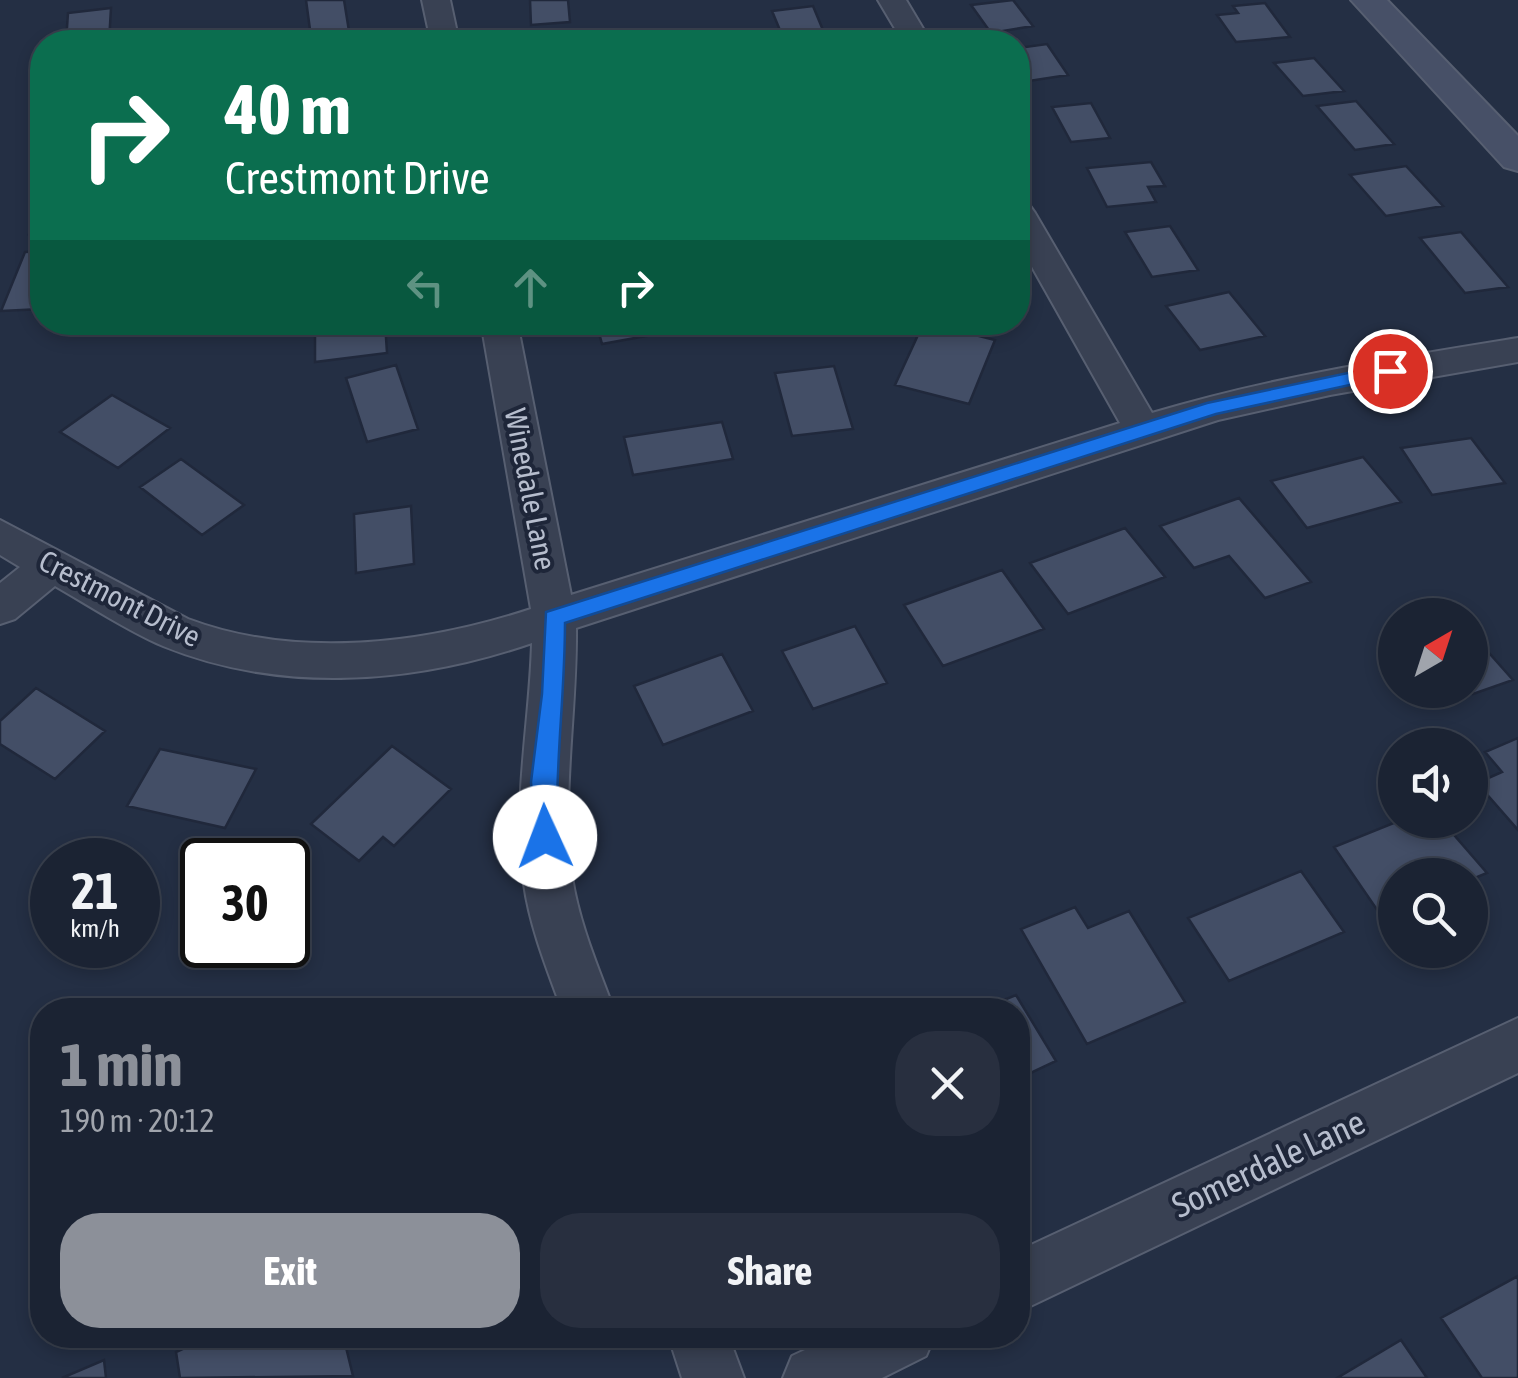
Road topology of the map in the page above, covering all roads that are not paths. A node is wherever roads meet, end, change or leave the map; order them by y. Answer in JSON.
{"nodes":[{"id":1,"x":436,"y":0,"type":"edge"},
{"id":2,"x":892,"y":0,"type":"edge"},
{"id":3,"x":1368,"y":0,"type":"edge"},
{"id":4,"x":442,"y":30,"type":"edge"},
{"id":5,"x":911,"y":30,"type":"edge"},
{"id":6,"x":1518,"y":158,"type":"edge"},
{"id":7,"x":1030,"y":234,"type":"edge"},
{"id":8,"x":501,"y":335,"type":"edge"},
{"id":9,"x":1518,"y":350,"type":"edge"},
{"id":10,"x":1142,"y":429,"type":"junction"},
{"id":11,"x":0,"y":536,"type":"edge"},
{"id":12,"x":53,"y":564,"type":"junction"},
{"id":13,"x":0,"y":607,"type":"edge"},
{"id":14,"x":554,"y":618,"type":"junction"},
{"id":15,"x":584,"y":998,"type":"edge"},
{"id":16,"x":1518,"y":1045,"type":"edge"},
{"id":17,"x":1030,"y":1276,"type":"edge"},
{"id":18,"x":703,"y":1348,"type":"edge"},
{"id":19,"x":877,"y":1348,"type":"edge"},
{"id":20,"x":713,"y":1378,"type":"edge"},
{"id":21,"x":814,"y":1378,"type":"edge"}],
"edges":[{"from":1,"to":4,"type":"street"},
{"from":2,"to":5,"type":"street"},
{"from":3,"to":6,"type":"street"},
{"from":7,"to":10,"type":"street"},
{"from":8,"to":14,"type":"street","name":"Winedale Lane"},
{"from":9,"to":10,"type":"street","name":"Crestmont Drive"},
{"from":10,"to":14,"type":"street","name":"Crestmont Drive"},
{"from":11,"to":12,"type":"street","name":"Crestmont Drive"},
{"from":12,"to":13,"type":"street"},
{"from":12,"to":14,"type":"street","name":"Crestmont Drive"},
{"from":14,"to":15,"type":"street","name":"Winedale Lane"},
{"from":16,"to":17,"type":"street","name":"Somerdale Lane"},
{"from":18,"to":20,"type":"street"},
{"from":19,"to":21,"type":"street"}]}
